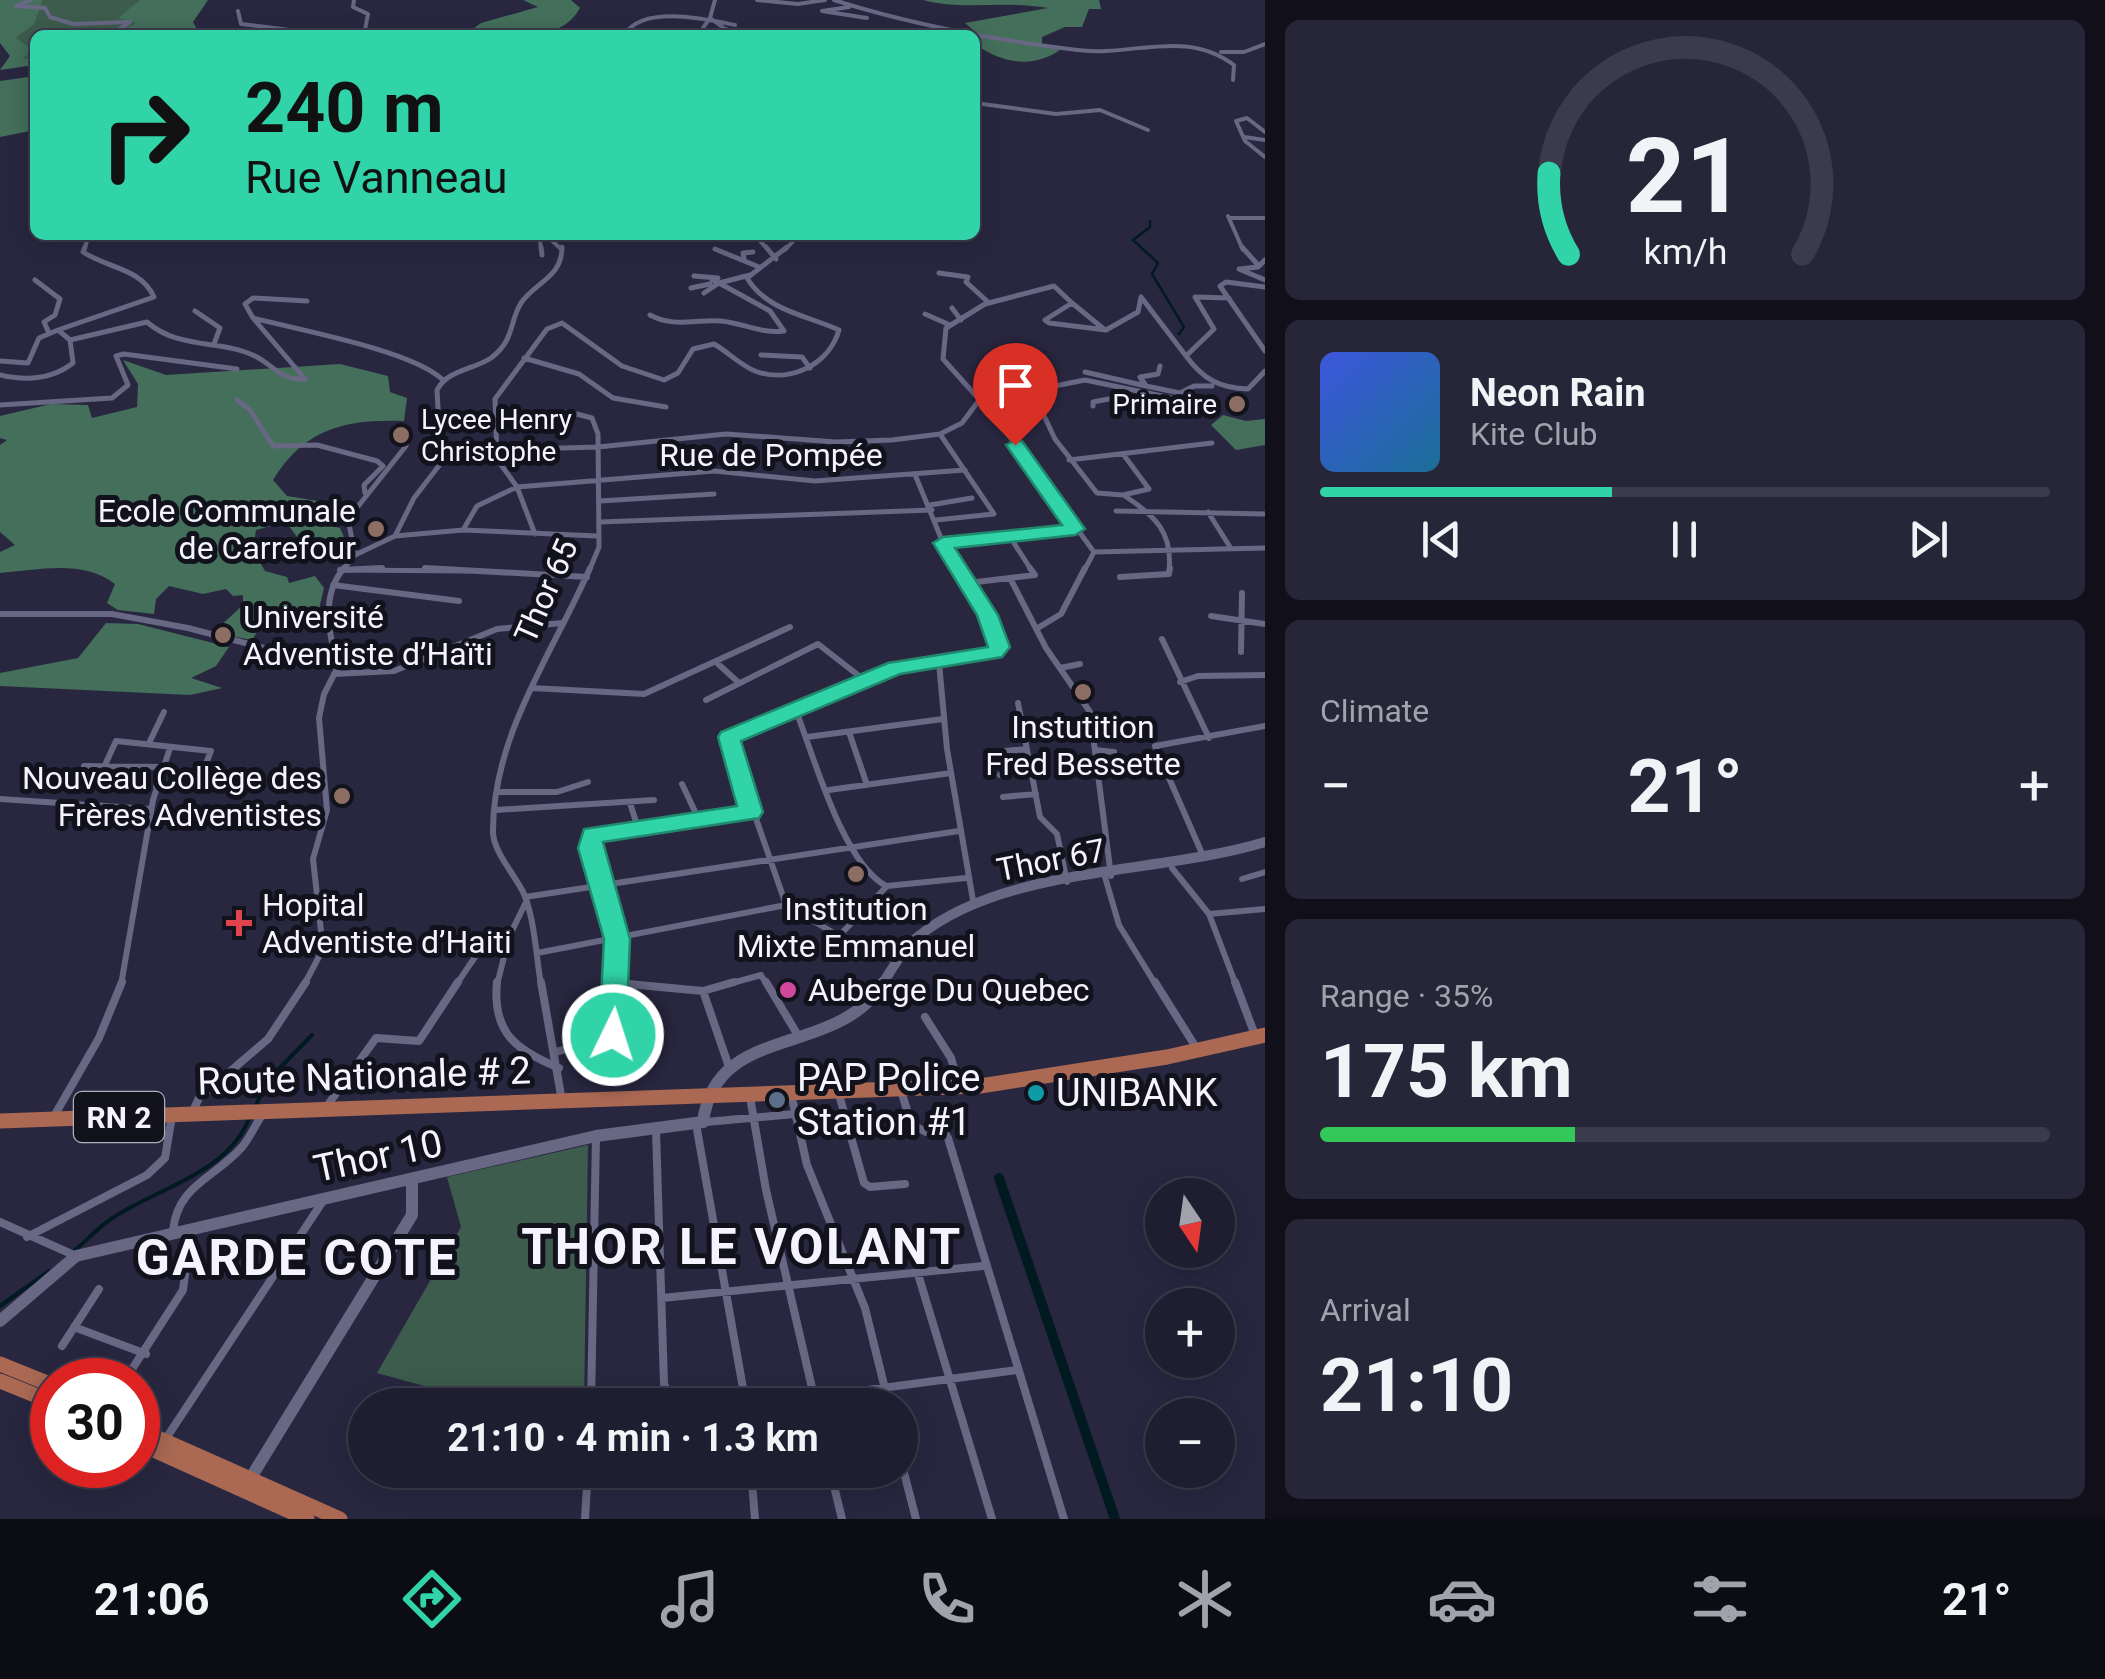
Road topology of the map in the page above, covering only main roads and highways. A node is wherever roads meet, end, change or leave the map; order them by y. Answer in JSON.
{"nodes":[{"id":1,"x":1260,"y":1036,"type":"edge"},
{"id":2,"x":0,"y":1120,"type":"edge"},
{"id":3,"x":0,"y":1364,"type":"edge"},
{"id":4,"x":30,"y":1376,"type":"edge"},
{"id":5,"x":0,"y":1381,"type":"edge"},
{"id":6,"x":30,"y":1393,"type":"edge"},
{"id":7,"x":160,"y":1439,"type":"edge"},
{"id":8,"x":160,"y":1454,"type":"edge"},
{"id":9,"x":307,"y":1519,"type":"edge"},
{"id":10,"x":340,"y":1519,"type":"edge"}],
"edges":[{"from":1,"to":2,"type":"main road","name":"Route Nationale # 2","number":"RN 2"},
{"from":3,"to":4,"type":"main road"},
{"from":5,"to":6,"type":"main road"},
{"from":7,"to":10,"type":"main road"},
{"from":8,"to":9,"type":"main road"}]}
